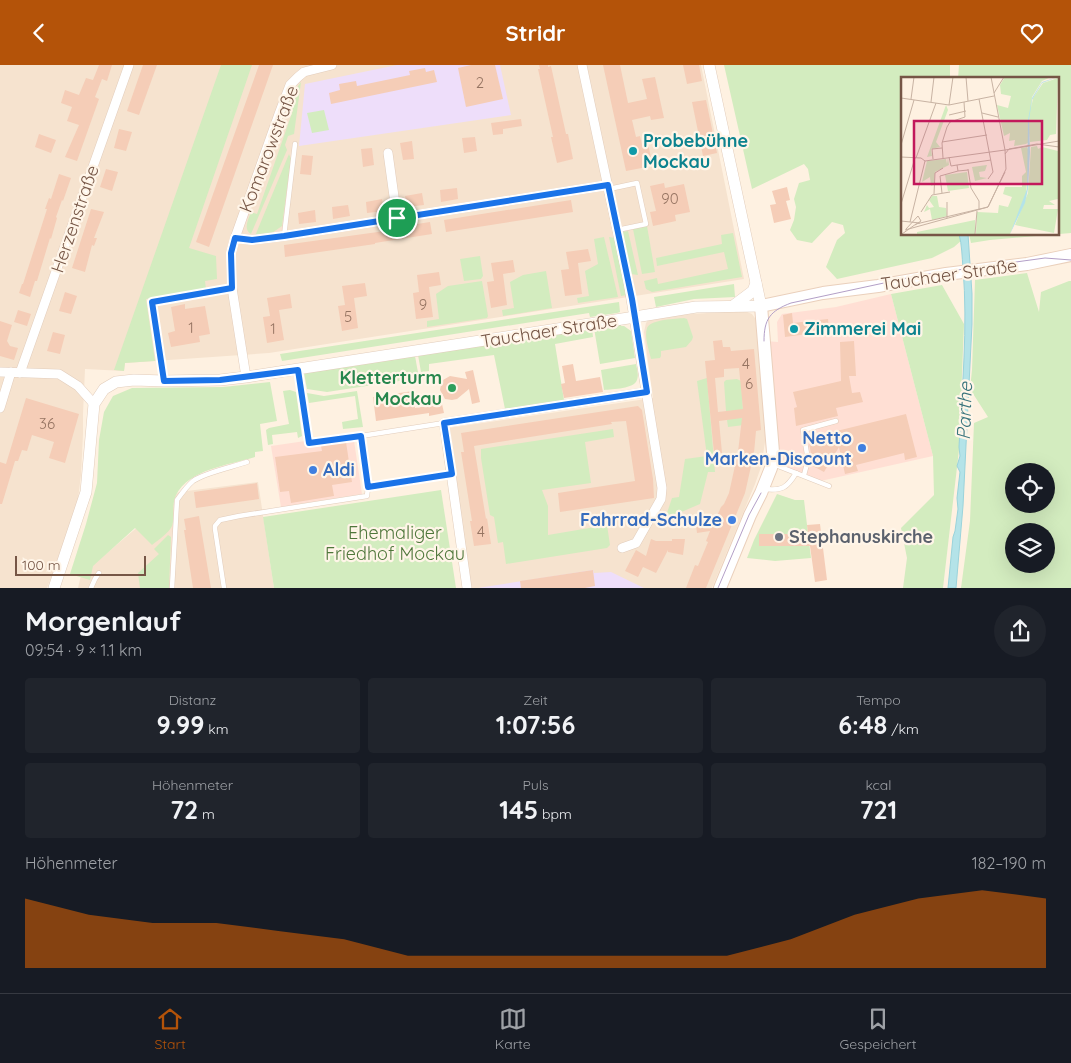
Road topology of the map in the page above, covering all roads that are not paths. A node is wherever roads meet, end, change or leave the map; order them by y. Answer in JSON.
{"nodes":[{"id":1,"x":129,"y":65,"type":"edge"},
{"id":2,"x":332,"y":65,"type":"edge"},
{"id":3,"x":582,"y":65,"type":"edge"},
{"id":4,"x":709,"y":65,"type":"edge"},
{"id":5,"x":322,"y":66,"type":"edge"},
{"id":6,"x":295,"y":144,"type":"dead end"},
{"id":7,"x":388,"y":153,"type":"dead end"},
{"id":8,"x":608,"y":187,"type":"junction"},
{"id":9,"x":397,"y":218,"type":"junction"},
{"id":10,"x":618,"y":230,"type":"junction"},
{"id":11,"x":284,"y":236,"type":"junction"},
{"id":12,"x":235,"y":238,"type":"junction"},
{"id":13,"x":1071,"y":255,"type":"edge"},
{"id":14,"x":756,"y":283,"type":"junction"},
{"id":15,"x":232,"y":288,"type":"junction"},
{"id":16,"x":733,"y":306,"type":"junction"},
{"id":17,"x":761,"y":306,"type":"junction"},
{"id":18,"x":635,"y":317,"type":"junction"},
{"id":19,"x":298,"y":370,"type":"junction"},
{"id":20,"x":0,"y":372,"type":"edge"},
{"id":21,"x":15,"y":373,"type":"junction"},
{"id":22,"x":246,"y":377,"type":"junction"},
{"id":23,"x":164,"y":381,"type":"junction"},
{"id":24,"x":647,"y":392,"type":"junction"},
{"id":25,"x":94,"y":403,"type":"junction"},
{"id":26,"x":0,"y":408,"type":"edge"},
{"id":27,"x":836,"y":421,"type":"dead end"},
{"id":28,"x":444,"y":423,"type":"junction"},
{"id":29,"x":361,"y":436,"type":"junction"},
{"id":30,"x":247,"y":462,"type":"dead end"},
{"id":31,"x":771,"y":463,"type":"junction"},
{"id":32,"x":796,"y":473,"type":"junction"},
{"id":33,"x":452,"y":474,"type":"junction"},
{"id":34,"x":804,"y":475,"type":"junction"},
{"id":35,"x":829,"y":485,"type":"dead end"},
{"id":36,"x":368,"y":487,"type":"junction"},
{"id":37,"x":762,"y":491,"type":"junction"},
{"id":38,"x":622,"y":548,"type":"dead end"},
{"id":39,"x":98,"y":573,"type":"dead end"},
{"id":40,"x":54,"y":588,"type":"edge"},
{"id":41,"x":91,"y":588,"type":"edge"},
{"id":42,"x":172,"y":588,"type":"edge"},
{"id":43,"x":224,"y":588,"type":"edge"},
{"id":44,"x":467,"y":588,"type":"edge"},
{"id":45,"x":720,"y":588,"type":"edge"}],
"edges":[{"from":1,"to":21,"type":"street","name":"Herzenstraße"},
{"from":2,"to":5,"type":"street","name":"Komarowstraße"},
{"from":3,"to":8,"type":"street"},
{"from":4,"to":14,"type":"street"},
{"from":5,"to":12,"type":"street","name":"Komarowstraße"},
{"from":6,"to":11,"type":"lane"},
{"from":7,"to":9,"type":"street"},
{"from":8,"to":9,"type":"street"},
{"from":8,"to":10,"type":"street"},
{"from":8,"to":10,"type":"lane"},
{"from":9,"to":11,"type":"street"},
{"from":10,"to":18,"type":"street"},
{"from":11,"to":12,"type":"street"},
{"from":12,"to":15,"type":"street","name":"Komarowstraße"},
{"from":13,"to":17,"type":"main road","name":"Tauchaer Straße"},
{"from":14,"to":16,"type":"street"},
{"from":14,"to":17,"type":"street"},
{"from":15,"to":22,"type":"street","name":"Komarowstraße"},
{"from":15,"to":23,"type":"lane"},
{"from":16,"to":17,"type":"street","name":"Tauchaer Straße"},
{"from":16,"to":18,"type":"street","name":"Tauchaer Straße"},
{"from":17,"to":31,"type":"main road"},
{"from":18,"to":19,"type":"street","name":"Tauchaer Straße"},
{"from":18,"to":24,"type":"street"},
{"from":19,"to":22,"type":"street","name":"Tauchaer Straße"},
{"from":19,"to":29,"type":"lane"},
{"from":20,"to":21,"type":"street"},
{"from":21,"to":25,"type":"street"},
{"from":21,"to":26,"type":"street","name":"Herzenstraße"},
{"from":22,"to":23,"type":"street","name":"Tauchaer Straße"},
{"from":23,"to":25,"type":"street","name":"Tauchaer Straße"},
{"from":24,"to":28,"type":"street"},
{"from":24,"to":38,"type":"street"},
{"from":25,"to":40,"type":"street"},
{"from":27,"to":34,"type":"lane"},
{"from":28,"to":29,"type":"lane"},
{"from":28,"to":33,"type":"street"},
{"from":29,"to":36,"type":"lane"},
{"from":30,"to":42,"type":"lane"},
{"from":31,"to":32,"type":"lane"},
{"from":31,"to":37,"type":"main road"},
{"from":32,"to":34,"type":"lane"},
{"from":32,"to":37,"type":"lane"},
{"from":33,"to":36,"type":"lane"},
{"from":33,"to":44,"type":"street"},
{"from":34,"to":35,"type":"lane"},
{"from":36,"to":43,"type":"lane"},
{"from":37,"to":45,"type":"main road"},
{"from":39,"to":41,"type":"lane"}]}
